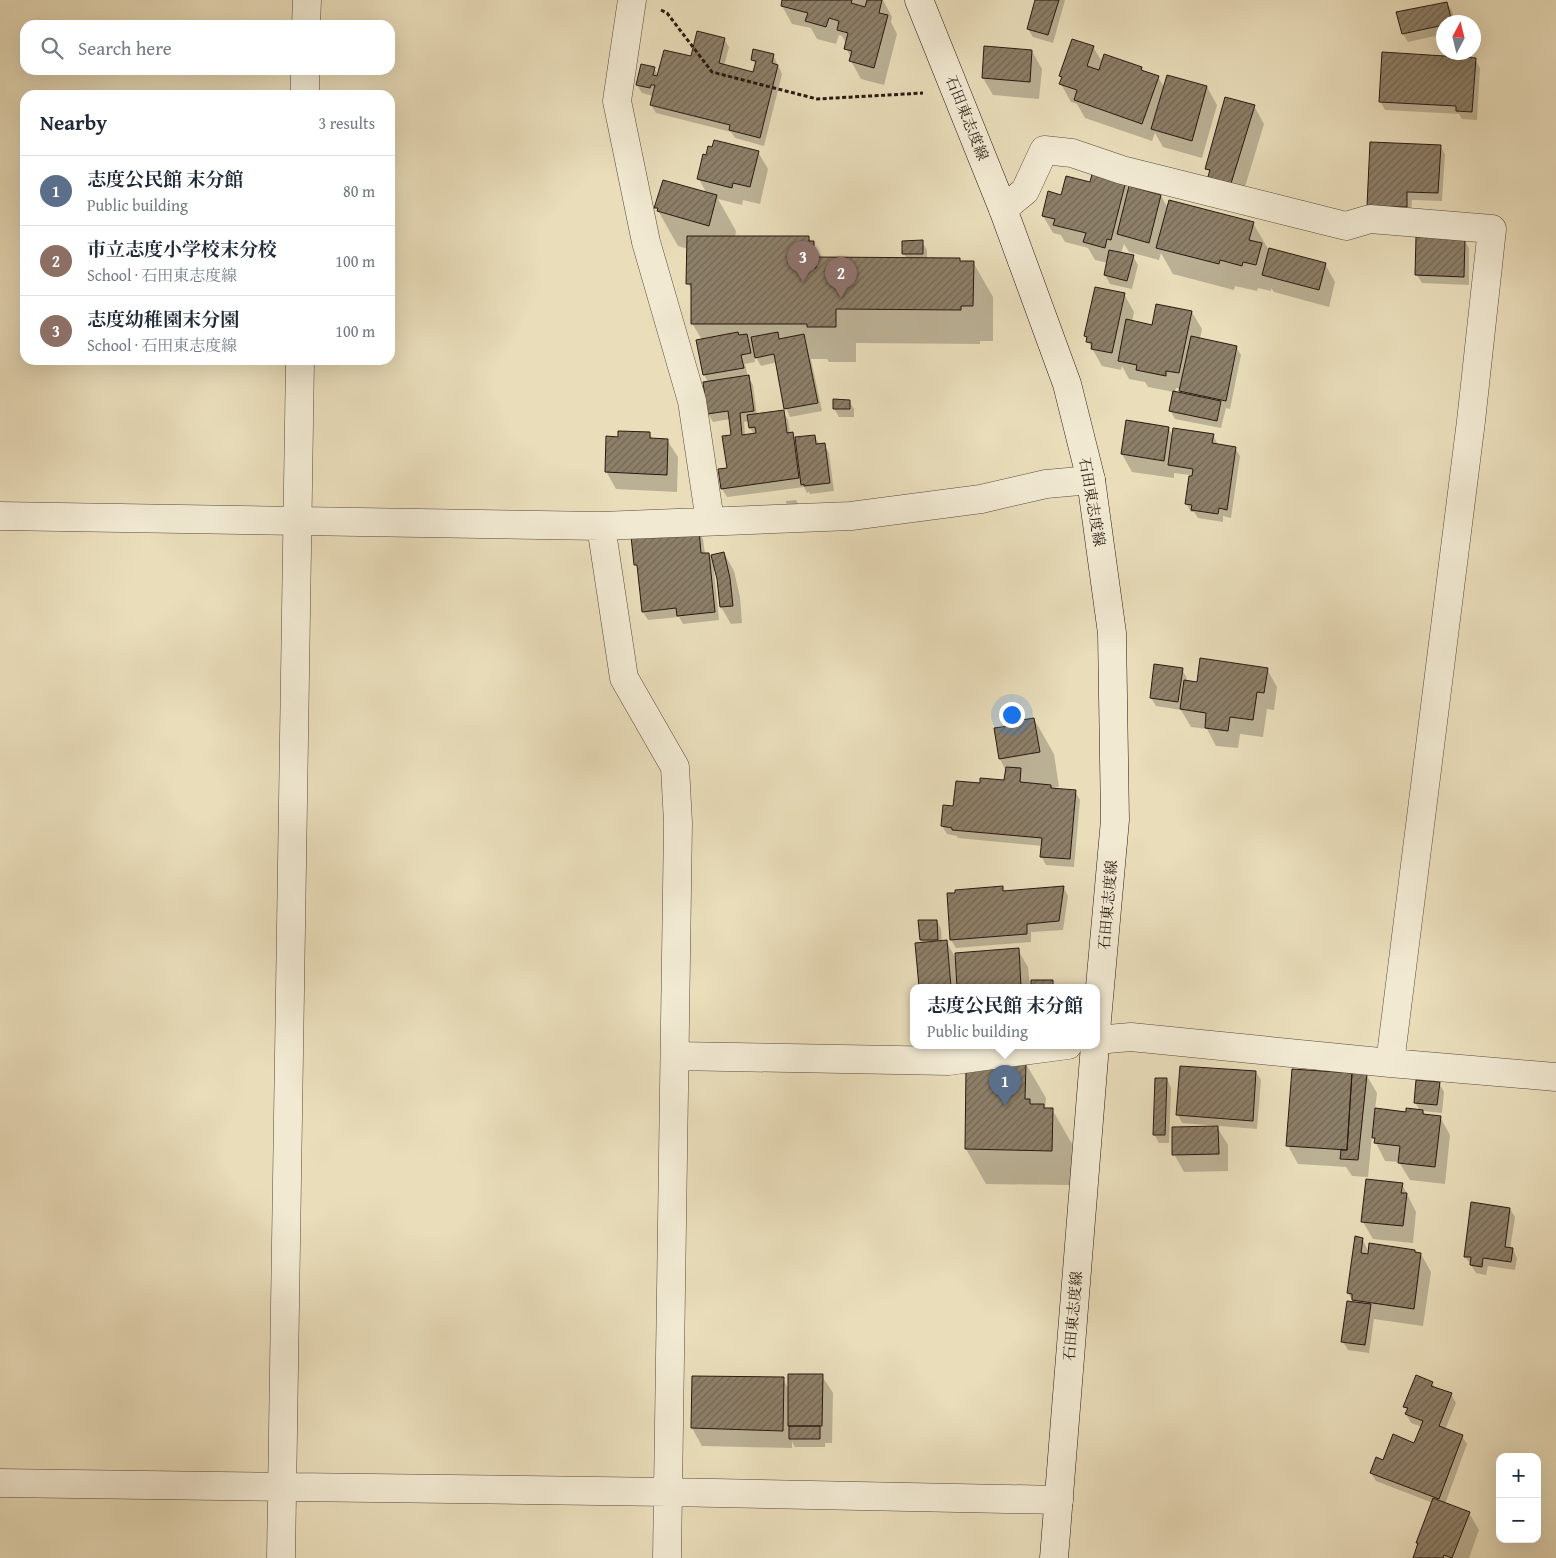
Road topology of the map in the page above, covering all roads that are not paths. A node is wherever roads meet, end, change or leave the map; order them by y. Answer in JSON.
{"nodes":[{"id":1,"x":307,"y":0,"type":"edge"},
{"id":2,"x":632,"y":0,"type":"edge"},
{"id":3,"x":919,"y":0,"type":"edge"},
{"id":4,"x":306,"y":20,"type":"edge"},
{"id":5,"x":305,"y":75,"type":"edge"},
{"id":6,"x":305,"y":90,"type":"edge"},
{"id":7,"x":1003,"y":209,"type":"junction"},
{"id":8,"x":300,"y":365,"type":"edge"},
{"id":9,"x":1091,"y":480,"type":"junction"},
{"id":10,"x":0,"y":516,"type":"edge"},
{"id":11,"x":297,"y":521,"type":"junction"},
{"id":12,"x":710,"y":521,"type":"junction"},
{"id":13,"x":601,"y":526,"type":"junction"},
{"id":14,"x":1100,"y":987,"type":"edge"},
{"id":15,"x":1100,"y":1040,"type":"edge"},
{"id":16,"x":1038,"y":1049,"type":"edge"},
{"id":17,"x":1095,"y":1049,"type":"edge"},
{"id":18,"x":675,"y":1056,"type":"junction"},
{"id":19,"x":1390,"y":1063,"type":"junction"},
{"id":20,"x":1556,"y":1077,"type":"edge"},
{"id":21,"x":0,"y":1483,"type":"edge"},
{"id":22,"x":282,"y":1486,"type":"junction"},
{"id":23,"x":668,"y":1492,"type":"junction"},
{"id":24,"x":1058,"y":1500,"type":"junction"},
{"id":25,"x":281,"y":1558,"type":"edge"},
{"id":26,"x":667,"y":1558,"type":"edge"},
{"id":27,"x":1054,"y":1558,"type":"edge"}],
"edges":[{"from":1,"to":4,"type":"street"},
{"from":2,"to":12,"type":"street"},
{"from":3,"to":7,"type":"street","name":"石田東志度線"},
{"from":5,"to":6,"type":"street"},
{"from":7,"to":9,"type":"street","name":"石田東志度線"},
{"from":7,"to":19,"type":"street"},
{"from":8,"to":11,"type":"street"},
{"from":9,"to":12,"type":"street"},
{"from":9,"to":14,"type":"street","name":"石田東志度線"},
{"from":10,"to":11,"type":"street"},
{"from":11,"to":13,"type":"street"},
{"from":11,"to":22,"type":"street"},
{"from":12,"to":13,"type":"street"},
{"from":13,"to":18,"type":"street"},
{"from":15,"to":19,"type":"street"},
{"from":16,"to":18,"type":"street"},
{"from":17,"to":24,"type":"street","name":"石田東志度線"},
{"from":18,"to":23,"type":"street"},
{"from":19,"to":20,"type":"street"},
{"from":21,"to":22,"type":"street"},
{"from":22,"to":23,"type":"street"},
{"from":22,"to":25,"type":"street"},
{"from":23,"to":24,"type":"street"},
{"from":23,"to":26,"type":"street"},
{"from":24,"to":27,"type":"street","name":"石田東志度線"}]}
